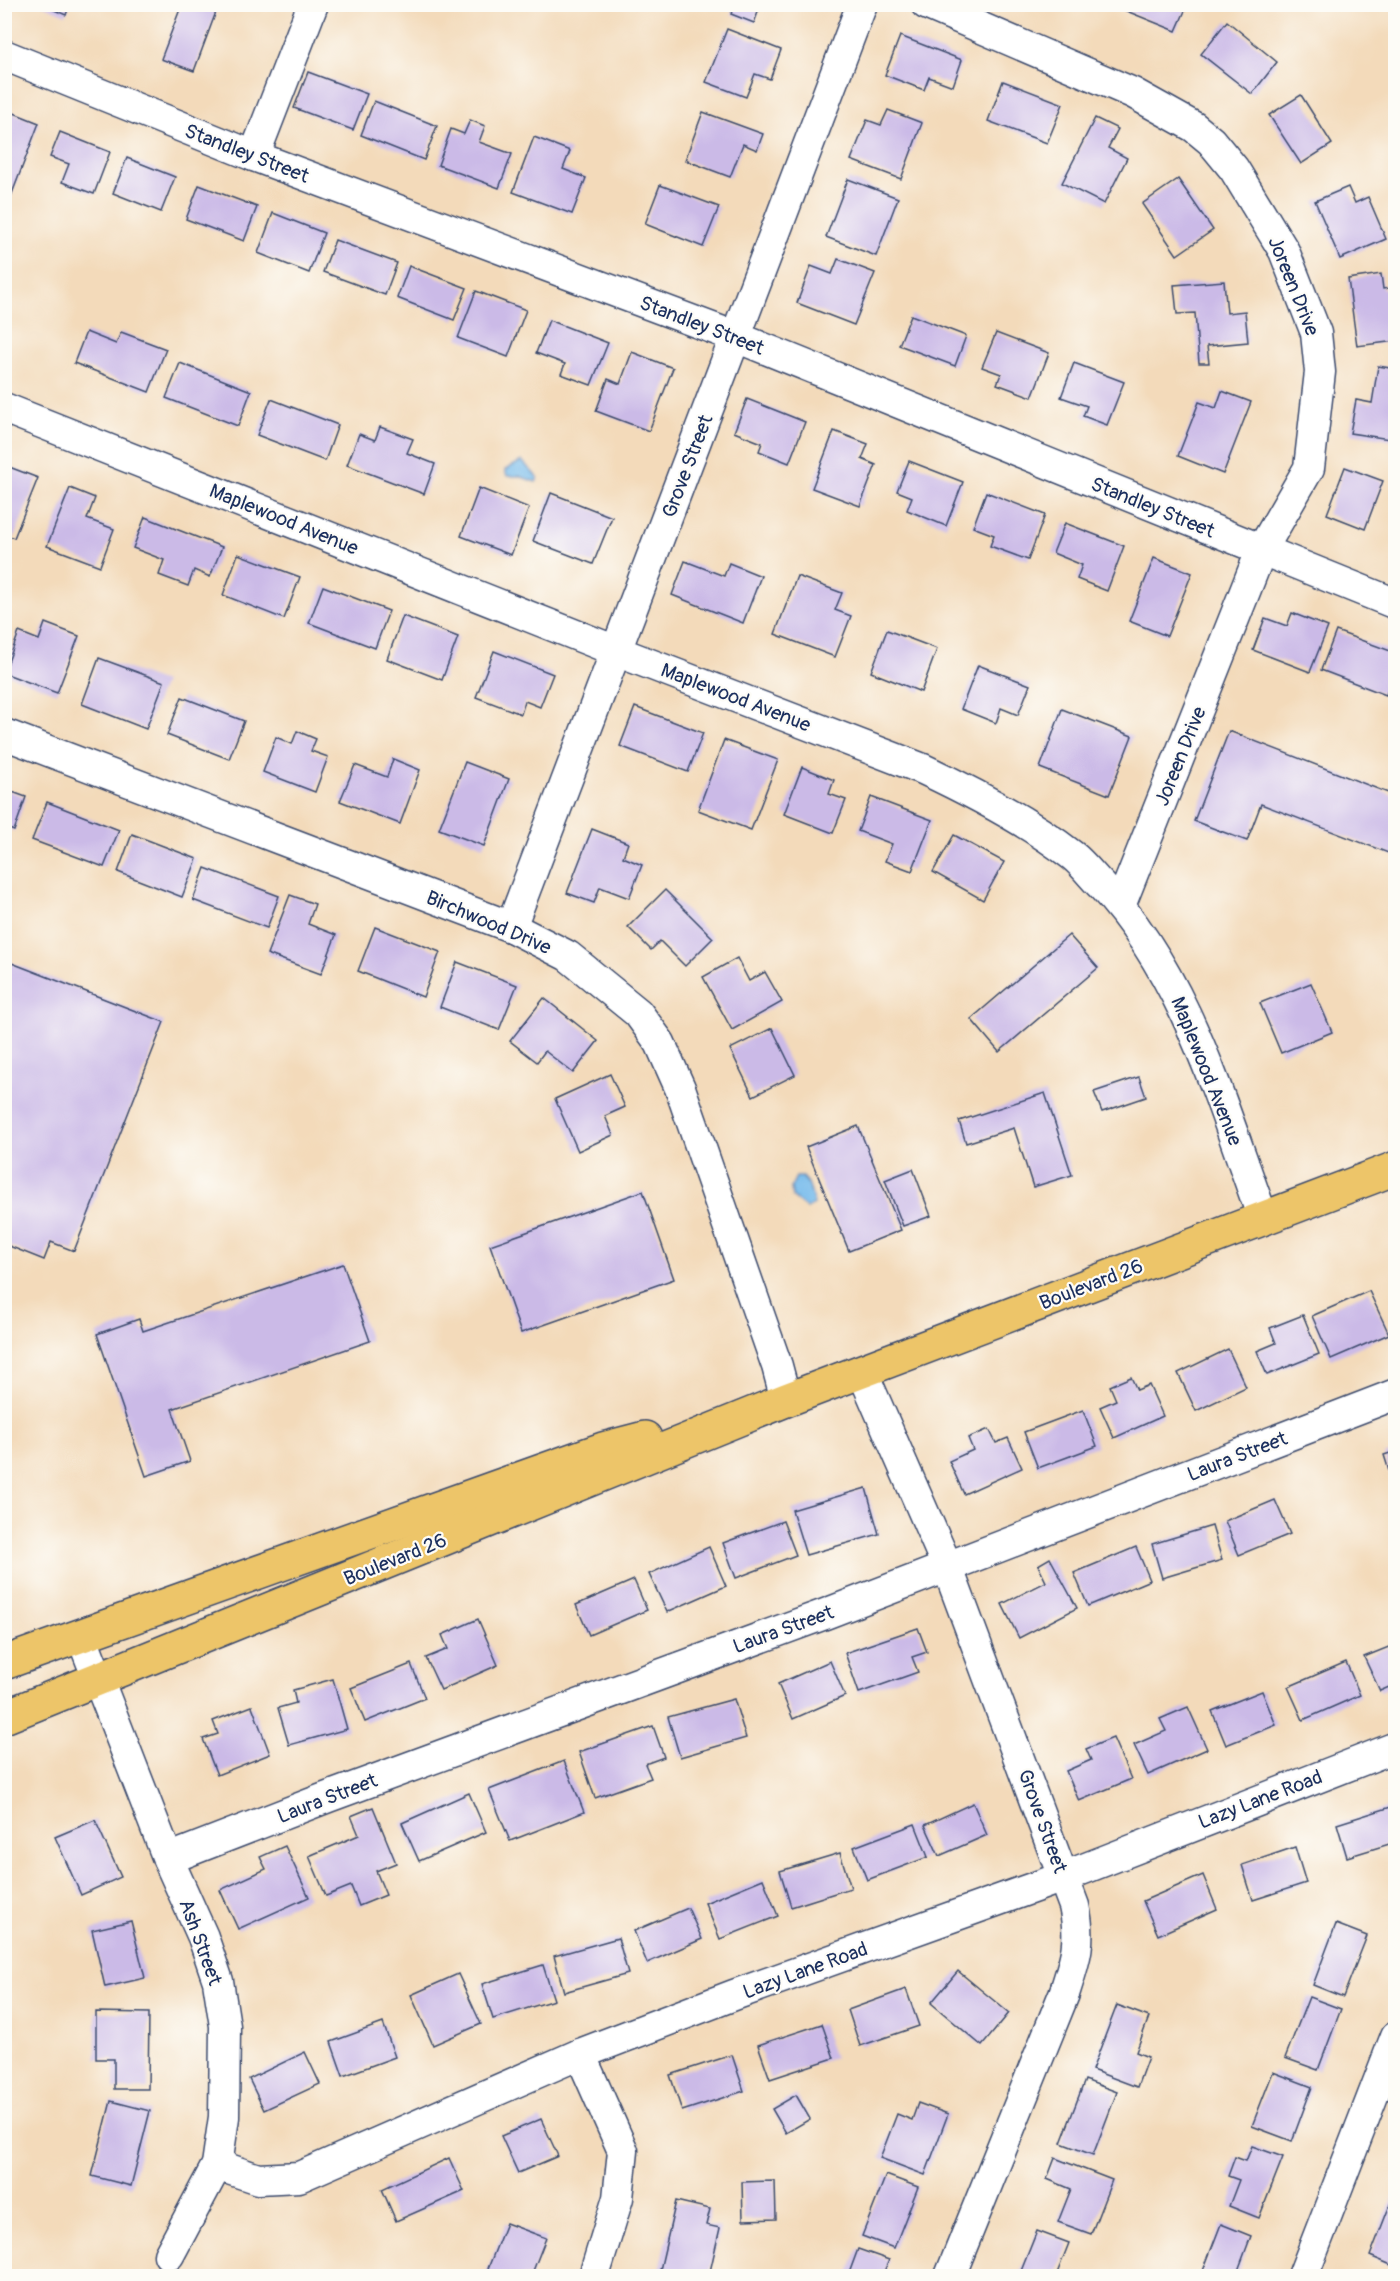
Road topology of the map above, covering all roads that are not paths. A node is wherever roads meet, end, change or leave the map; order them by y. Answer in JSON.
{"nodes":[{"id":1,"x":313,"y":4,"type":"edge"},
{"id":2,"x":862,"y":4,"type":"edge"},
{"id":3,"x":926,"y":4,"type":"edge"},
{"id":4,"x":4,"y":56,"type":"edge"},
{"id":5,"x":254,"y":156,"type":"junction"},
{"id":6,"x":736,"y":337,"type":"junction"},
{"id":7,"x":4,"y":408,"type":"edge"},
{"id":8,"x":1261,"y":551,"type":"junction"},
{"id":9,"x":1395,"y":604,"type":"edge"},
{"id":10,"x":616,"y":651,"type":"junction"},
{"id":11,"x":4,"y":734,"type":"edge"},
{"id":12,"x":1120,"y":906,"type":"junction"},
{"id":13,"x":511,"y":927,"type":"junction"},
{"id":14,"x":1395,"y":1168,"type":"edge"},
{"id":15,"x":1263,"y":1218,"type":"junction"},
{"id":16,"x":861,"y":1371,"type":"junction"},
{"id":17,"x":1395,"y":1394,"type":"edge"},
{"id":18,"x":786,"y":1400,"type":"junction"},
{"id":19,"x":947,"y":1566,"type":"junction"},
{"id":20,"x":81,"y":1635,"type":"junction"},
{"id":21,"x":4,"y":1664,"type":"edge"},
{"id":22,"x":99,"y":1679,"type":"junction"},
{"id":23,"x":4,"y":1717,"type":"edge"},
{"id":24,"x":1395,"y":1747,"type":"edge"},
{"id":25,"x":168,"y":1859,"type":"junction"},
{"id":26,"x":1063,"y":1876,"type":"junction"},
{"id":27,"x":1395,"y":2036,"type":"edge"},
{"id":28,"x":580,"y":2054,"type":"junction"},
{"id":29,"x":217,"y":2165,"type":"junction"},
{"id":30,"x":168,"y":2255,"type":"dead end"},
{"id":31,"x":594,"y":2277,"type":"edge"},
{"id":32,"x":950,"y":2277,"type":"edge"},
{"id":33,"x":1303,"y":2277,"type":"edge"}],
"edges":[{"from":1,"to":5,"type":"street"},
{"from":2,"to":6,"type":"street","name":"Grove Street"},
{"from":3,"to":8,"type":"street","name":"Joreen Drive"},
{"from":4,"to":5,"type":"street","name":"Standley Street"},
{"from":5,"to":6,"type":"street","name":"Standley Street"},
{"from":6,"to":8,"type":"street","name":"Standley Street"},
{"from":6,"to":10,"type":"street","name":"Grove Street"},
{"from":7,"to":10,"type":"street","name":"Maplewood Avenue"},
{"from":8,"to":9,"type":"street","name":"Standley Street"},
{"from":8,"to":12,"type":"street","name":"Joreen Drive"},
{"from":10,"to":12,"type":"street","name":"Maplewood Avenue"},
{"from":10,"to":13,"type":"street","name":"Grove Street"},
{"from":11,"to":13,"type":"street","name":"Birchwood Drive"},
{"from":12,"to":15,"type":"street","name":"Maplewood Avenue"},
{"from":13,"to":18,"type":"street","name":"Birchwood Drive"},
{"from":14,"to":15,"type":"main road","name":"Boulevard 26"},
{"from":15,"to":16,"type":"main road","name":"Boulevard 26"},
{"from":16,"to":18,"type":"main road","name":"Boulevard 26"},
{"from":16,"to":19,"type":"street","name":"Grove Street"},
{"from":17,"to":19,"type":"street","name":"Laura Street"},
{"from":18,"to":20,"type":"main road","name":"Boulevard 26"},
{"from":18,"to":22,"type":"main road","name":"Boulevard 26"},
{"from":19,"to":25,"type":"street","name":"Laura Street"},
{"from":19,"to":26,"type":"street","name":"Grove Street"},
{"from":20,"to":21,"type":"main road","name":"Boulevard 26"},
{"from":20,"to":22,"type":"street","name":"Ash Street"},
{"from":22,"to":23,"type":"main road","name":"Boulevard 26"},
{"from":22,"to":25,"type":"street","name":"Ash Street"},
{"from":24,"to":26,"type":"street","name":"Lazy Lane Road"},
{"from":25,"to":29,"type":"street","name":"Ash Street"},
{"from":26,"to":28,"type":"street","name":"Lazy Lane Road"},
{"from":26,"to":32,"type":"street","name":"Grove Street"},
{"from":27,"to":33,"type":"street"},
{"from":28,"to":29,"type":"street","name":"Lazy Lane Road"},
{"from":28,"to":31,"type":"street"},
{"from":29,"to":30,"type":"street","name":"Ash Street"}]}
